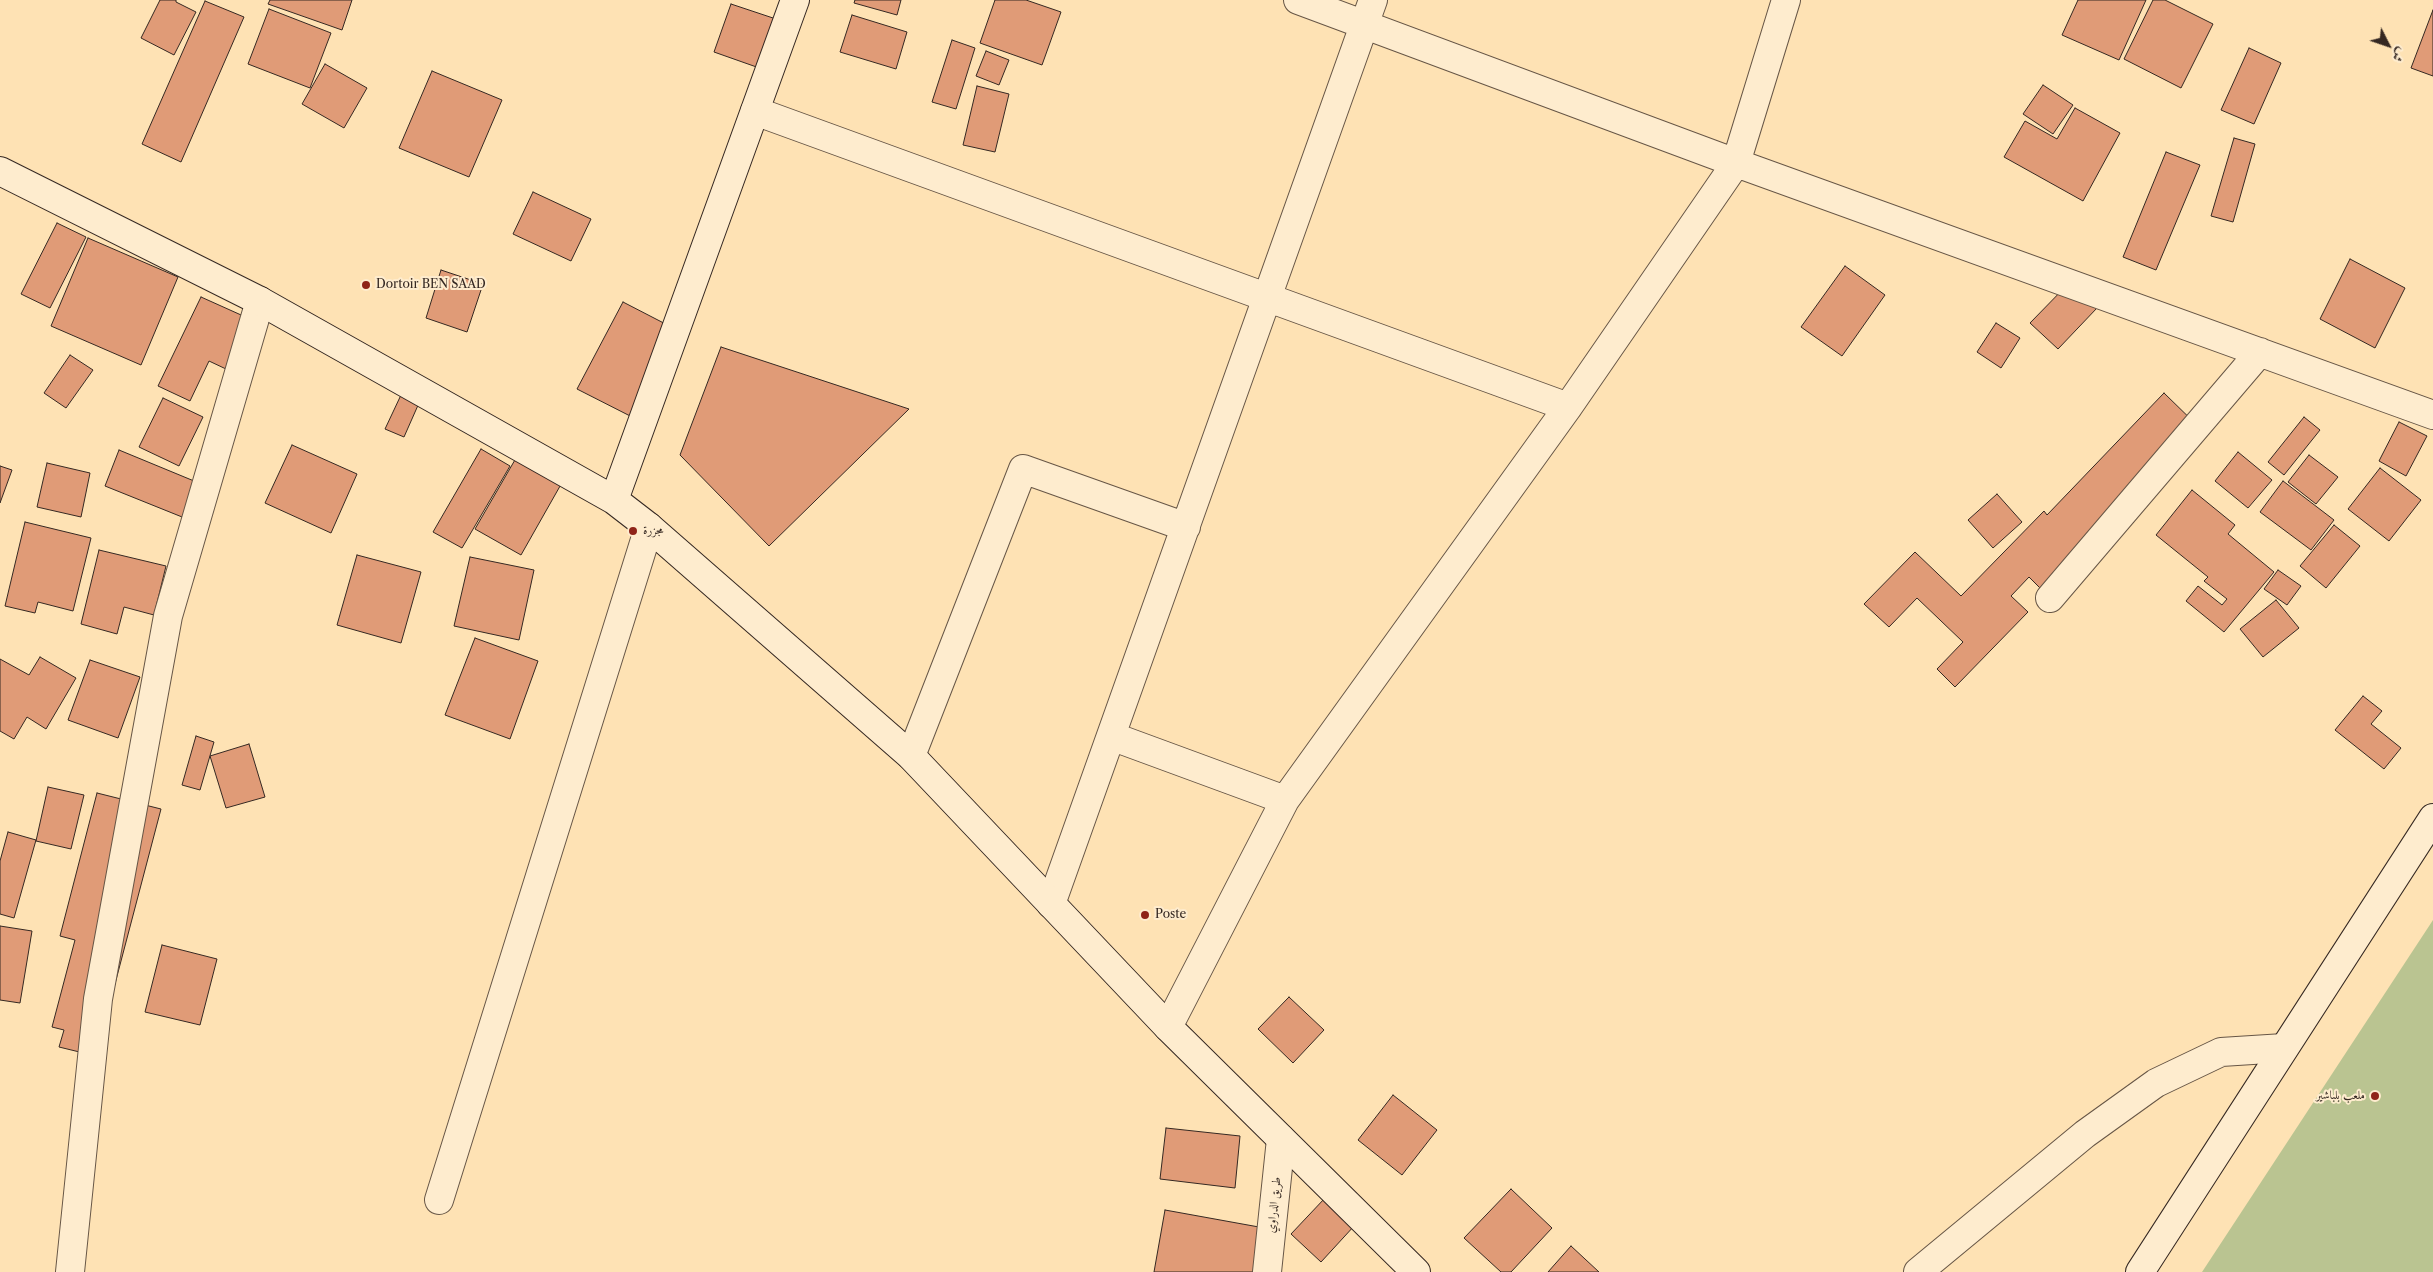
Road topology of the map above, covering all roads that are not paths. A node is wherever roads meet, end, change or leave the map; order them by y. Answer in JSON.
{"nodes":[{"id":1,"x":795,"y":0,"type":"edge"},
{"id":2,"x":1298,"y":0,"type":"edge"},
{"id":3,"x":1786,"y":0,"type":"edge"},
{"id":4,"x":1368,"y":12,"type":"edge"},
{"id":5,"x":755,"y":111,"type":"junction"},
{"id":6,"x":1736,"y":163,"type":"junction"},
{"id":7,"x":0,"y":171,"type":"edge"},
{"id":8,"x":1267,"y":298,"type":"junction"},
{"id":9,"x":260,"y":301,"type":"junction"},
{"id":10,"x":2260,"y":352,"type":"junction"},
{"id":11,"x":1568,"y":407,"type":"junction"},
{"id":12,"x":2433,"y":415,"type":"edge"},
{"id":13,"x":614,"y":500,"type":"junction"},
{"id":14,"x":649,"y":527,"type":"junction"},
{"id":15,"x":1186,"y":527,"type":"junction"},
{"id":16,"x":2050,"y":598,"type":"dead end"},
{"id":17,"x":1111,"y":736,"type":"junction"},
{"id":18,"x":911,"y":756,"type":"junction"},
{"id":19,"x":1285,"y":800,"type":"junction"},
{"id":20,"x":2433,"y":818,"type":"edge"},
{"id":21,"x":1051,"y":904,"type":"junction"},
{"id":22,"x":1168,"y":1027,"type":"junction"},
{"id":23,"x":2284,"y":1048,"type":"junction"},
{"id":24,"x":1281,"y":1138,"type":"junction"},
{"id":25,"x":439,"y":1200,"type":"dead end"},
{"id":26,"x":70,"y":1272,"type":"edge"},
{"id":27,"x":1267,"y":1272,"type":"edge"},
{"id":28,"x":1416,"y":1272,"type":"edge"},
{"id":29,"x":1918,"y":1272,"type":"edge"},
{"id":30,"x":2140,"y":1272,"type":"edge"}],
"edges":[{"from":1,"to":5,"type":"street"},
{"from":2,"to":4,"type":"street"},
{"from":3,"to":6,"type":"street"},
{"from":4,"to":6,"type":"street"},
{"from":4,"to":8,"type":"street"},
{"from":5,"to":8,"type":"street"},
{"from":5,"to":13,"type":"street"},
{"from":6,"to":10,"type":"street"},
{"from":6,"to":11,"type":"street"},
{"from":7,"to":9,"type":"street"},
{"from":8,"to":11,"type":"street"},
{"from":8,"to":15,"type":"street"},
{"from":9,"to":13,"type":"street"},
{"from":9,"to":26,"type":"street"},
{"from":10,"to":12,"type":"street"},
{"from":10,"to":16,"type":"street"},
{"from":11,"to":19,"type":"street"},
{"from":13,"to":14,"type":"street"},
{"from":14,"to":18,"type":"street"},
{"from":14,"to":25,"type":"street"},
{"from":15,"to":17,"type":"street"},
{"from":15,"to":18,"type":"street"},
{"from":17,"to":19,"type":"street"},
{"from":17,"to":21,"type":"street"},
{"from":18,"to":21,"type":"street"},
{"from":19,"to":22,"type":"street"},
{"from":20,"to":23,"type":"street"},
{"from":21,"to":22,"type":"street"},
{"from":22,"to":24,"type":"street"},
{"from":23,"to":29,"type":"street"},
{"from":23,"to":30,"type":"street"},
{"from":24,"to":27,"type":"street","name":"طريق الدراوي"},
{"from":24,"to":28,"type":"street"}]}
